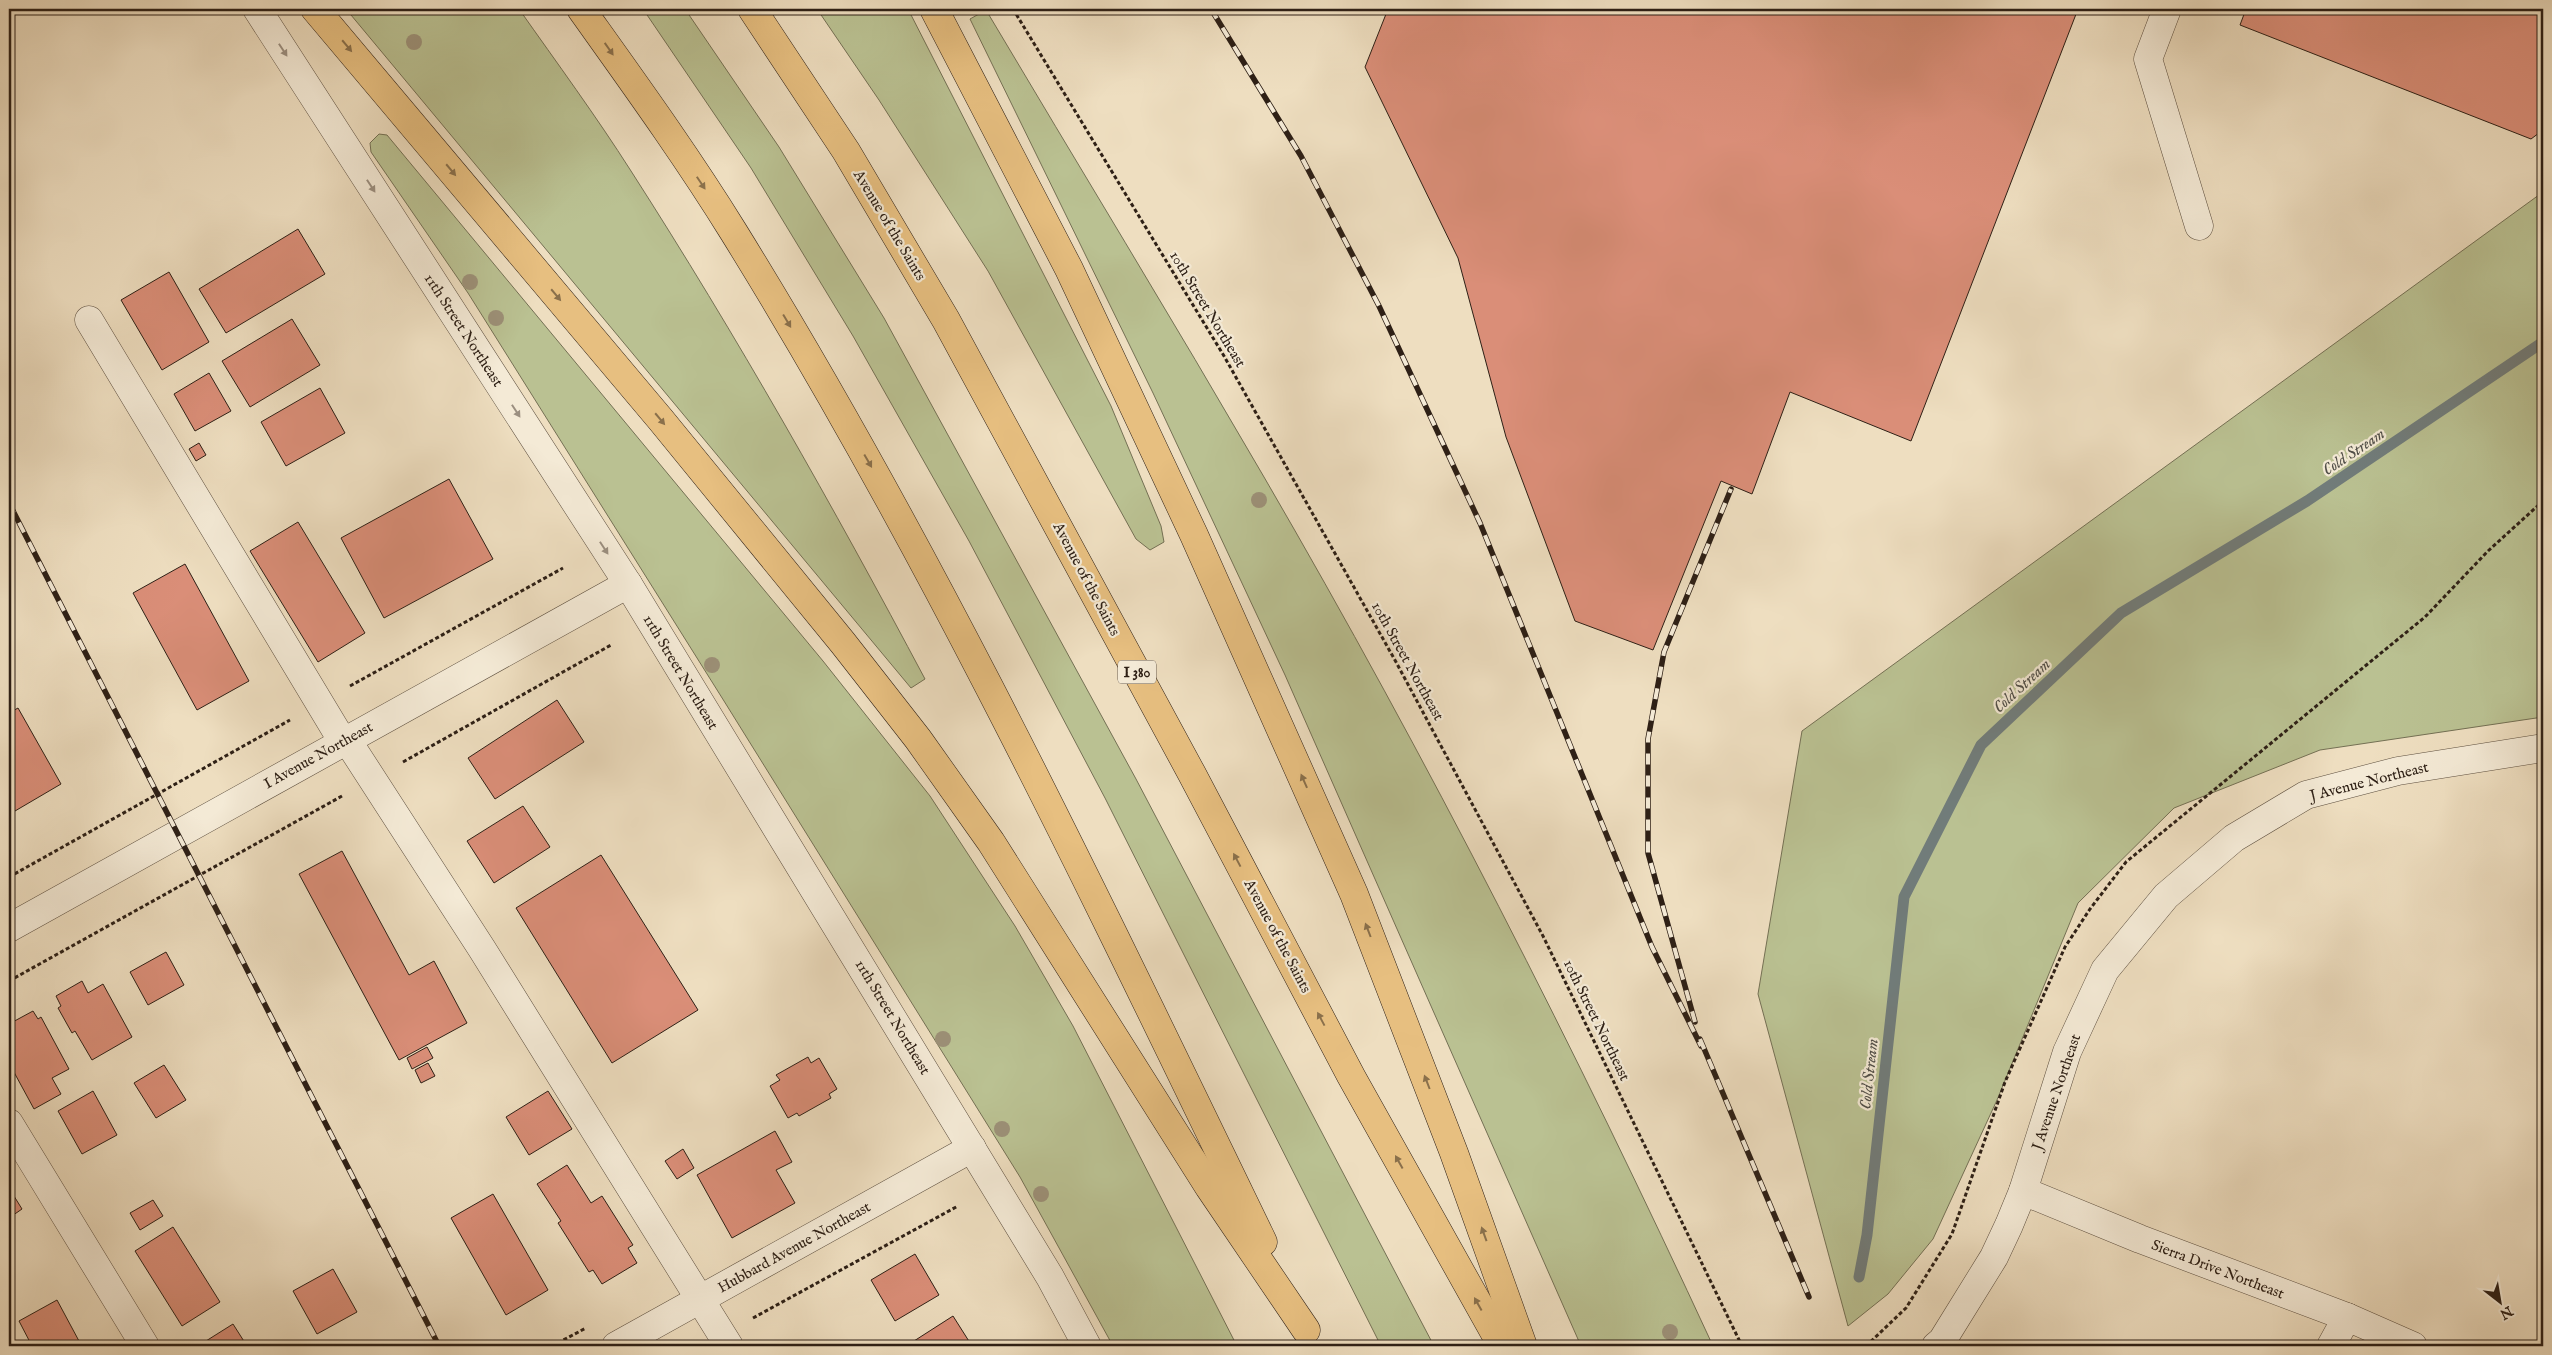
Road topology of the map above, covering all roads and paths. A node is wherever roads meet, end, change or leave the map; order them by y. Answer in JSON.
{"nodes":[{"id":1,"x":257,"y":9,"type":"edge"},
{"id":2,"x":315,"y":9,"type":"edge"},
{"id":3,"x":581,"y":9,"type":"edge"},
{"id":4,"x":752,"y":9,"type":"edge"},
{"id":5,"x":934,"y":9,"type":"edge"},
{"id":6,"x":1013,"y":9,"type":"edge"},
{"id":7,"x":2167,"y":9,"type":"edge"},
{"id":8,"x":2199,"y":226,"type":"dead end"},
{"id":9,"x":89,"y":320,"type":"dead end"},
{"id":10,"x":563,"y":568,"type":"dead end"},
{"id":11,"x":628,"y":584,"type":"junction"},
{"id":12,"x":611,"y":646,"type":"dead end"},
{"id":13,"x":320,"y":703,"type":"junction"},
{"id":14,"x":345,"y":741,"type":"junction"},
{"id":15,"x":2543,"y":748,"type":"edge"},
{"id":16,"x":372,"y":779,"type":"junction"},
{"id":17,"x":9,"y":877,"type":"edge"},
{"id":18,"x":9,"y":928,"type":"edge"},
{"id":19,"x":9,"y":981,"type":"edge"},
{"id":20,"x":9,"y":1123,"type":"edge"},
{"id":21,"x":972,"y":1148,"type":"junction"},
{"id":22,"x":2023,"y":1191,"type":"junction"},
{"id":23,"x":958,"y":1206,"type":"dead end"},
{"id":24,"x":700,"y":1300,"type":"junction"},
{"id":25,"x":2346,"y":1318,"type":"junction"},
{"id":26,"x":1310,"y":1338,"type":"edge"},
{"id":27,"x":726,"y":1341,"type":"edge"},
{"id":28,"x":145,"y":1346,"type":"edge"},
{"id":29,"x":616,"y":1346,"type":"edge"},
{"id":30,"x":1087,"y":1346,"type":"edge"},
{"id":31,"x":1502,"y":1346,"type":"edge"},
{"id":32,"x":1523,"y":1346,"type":"edge"},
{"id":33,"x":1742,"y":1346,"type":"edge"},
{"id":34,"x":1936,"y":1346,"type":"edge"},
{"id":35,"x":2331,"y":1346,"type":"edge"},
{"id":36,"x":2412,"y":1346,"type":"edge"}],
"edges":[{"from":1,"to":11,"type":"street","name":"11th Street Northeast","one_way":true},
{"from":2,"to":26,"type":"highway","one_way":true},
{"from":3,"to":26,"type":"highway","one_way":true},
{"from":31,"to":4,"type":"highway","name":"Avenue of the Saints","number":"I 380","one_way":true},
{"from":32,"to":5,"type":"highway","one_way":true},
{"from":6,"to":33,"type":"path","name":"10th Street Northeast"},
{"from":7,"to":8,"type":"street"},
{"from":9,"to":13,"type":"street"},
{"from":10,"to":13,"type":"path"},
{"from":11,"to":14,"type":"street","name":"I Avenue Northeast"},
{"from":11,"to":21,"type":"street","name":"11th Street Northeast"},
{"from":12,"to":16,"type":"path"},
{"from":13,"to":14,"type":"street"},
{"from":13,"to":17,"type":"path"},
{"from":14,"to":16,"type":"street"},
{"from":14,"to":18,"type":"street","name":"I Avenue Northeast"},
{"from":15,"to":22,"type":"street","name":"J Avenue Northeast"},
{"from":16,"to":19,"type":"path"},
{"from":16,"to":24,"type":"street"},
{"from":20,"to":28,"type":"street"},
{"from":21,"to":24,"type":"street","name":"Hubbard Avenue Northeast"},
{"from":21,"to":30,"type":"street","name":"11th Street Northeast"},
{"from":22,"to":25,"type":"street","name":"Sierra Drive Northeast"},
{"from":22,"to":34,"type":"street","name":"J Avenue Northeast"},
{"from":23,"to":27,"type":"path"},
{"from":24,"to":27,"type":"street"},
{"from":24,"to":29,"type":"street","name":"Hubbard Avenue Northeast"},
{"from":25,"to":35,"type":"street"},
{"from":25,"to":36,"type":"street","name":"Sierra Drive Northeast"}]}
